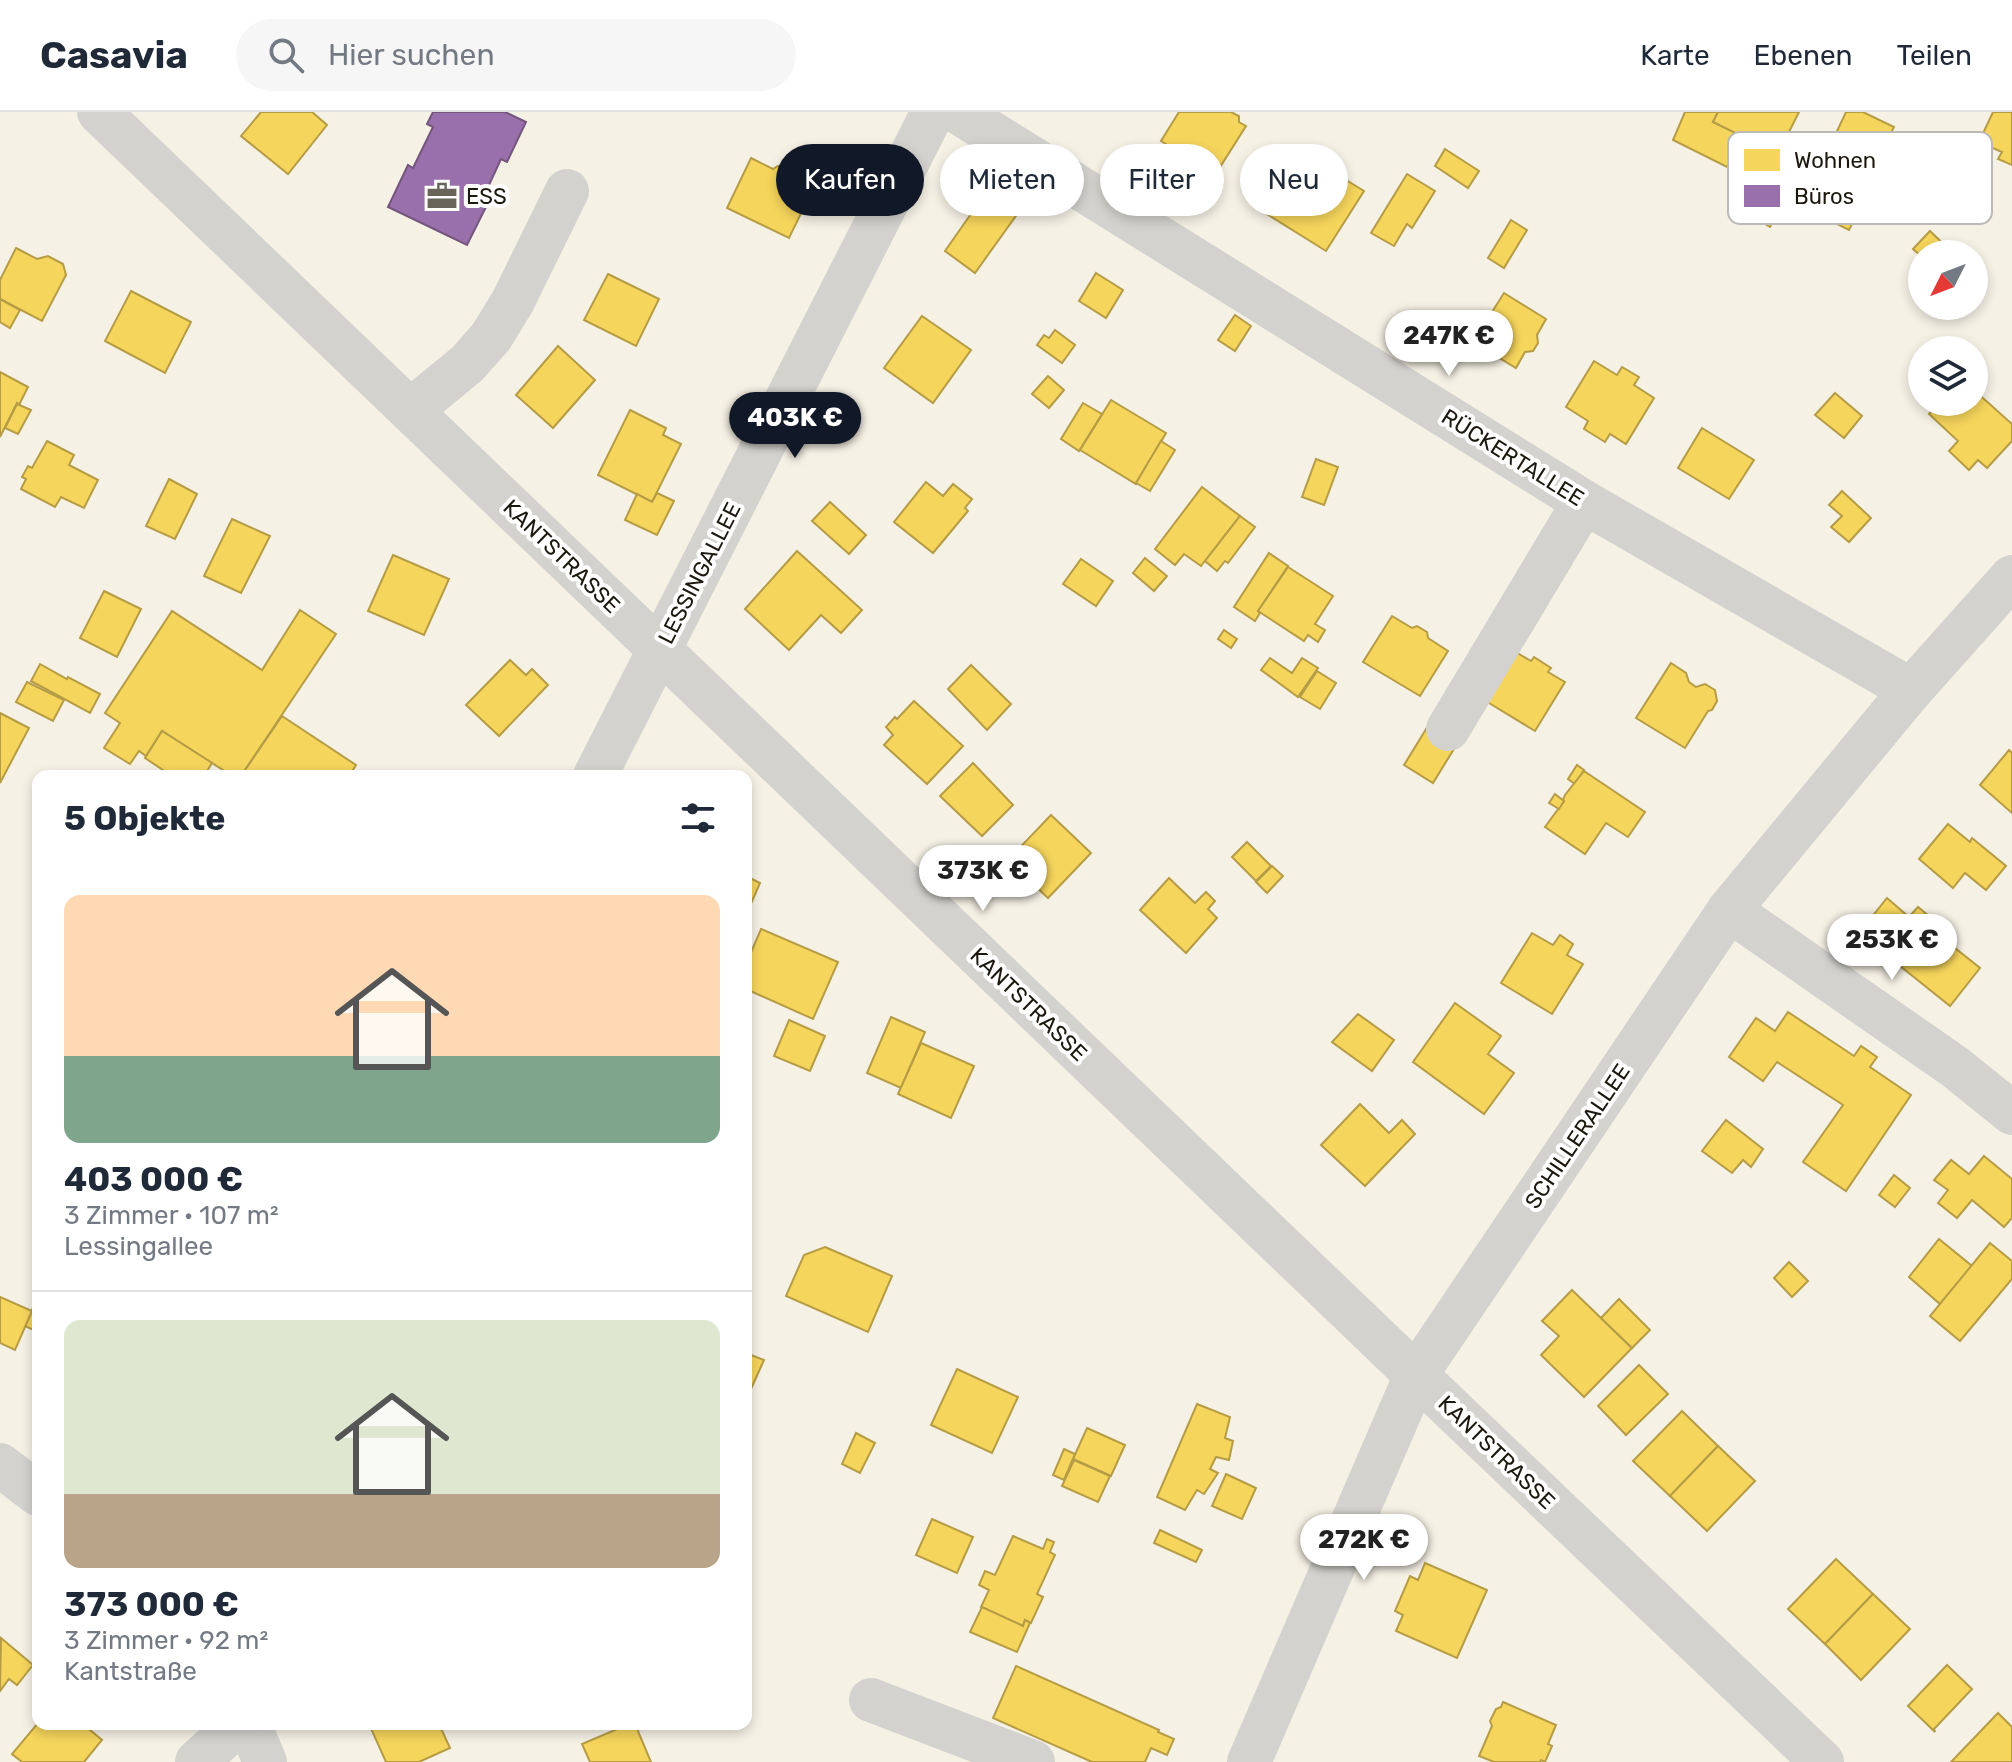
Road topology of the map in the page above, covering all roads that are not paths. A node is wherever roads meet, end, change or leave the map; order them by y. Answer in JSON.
{"nodes":[{"id":1,"x":99,"y":112,"type":"edge"},
{"id":2,"x":933,"y":112,"type":"edge"},
{"id":3,"x":958,"y":112,"type":"edge"},
{"id":4,"x":567,"y":191,"type":"dead end"},
{"id":5,"x":411,"y":410,"type":"junction"},
{"id":6,"x":1584,"y":502,"type":"junction"},
{"id":7,"x":2012,"y":577,"type":"edge"},
{"id":8,"x":660,"y":650,"type":"junction"},
{"id":9,"x":1911,"y":690,"type":"junction"},
{"id":10,"x":1448,"y":729,"type":"dead end"},
{"id":11,"x":598,"y":770,"type":"edge"},
{"id":12,"x":1729,"y":910,"type":"junction"},
{"id":13,"x":2012,"y":1113,"type":"edge"},
{"id":14,"x":1416,"y":1375,"type":"junction"},
{"id":15,"x":0,"y":1465,"type":"edge"},
{"id":16,"x":32,"y":1489,"type":"edge"},
{"id":17,"x":871,"y":1700,"type":"dead end"},
{"id":18,"x":232,"y":1730,"type":"edge"},
{"id":19,"x":252,"y":1730,"type":"edge"},
{"id":20,"x":197,"y":1762,"type":"edge"},
{"id":21,"x":265,"y":1762,"type":"edge"},
{"id":22,"x":1033,"y":1762,"type":"edge"},
{"id":23,"x":1249,"y":1762,"type":"edge"},
{"id":24,"x":1822,"y":1762,"type":"edge"}],
"edges":[{"from":1,"to":5,"type":"street","name":"KANTSTRASSE"},
{"from":2,"to":8,"type":"street","name":"LESSINGALLEE"},
{"from":3,"to":6,"type":"street","name":"RÜCKERTALLEE"},
{"from":4,"to":5,"type":"street"},
{"from":5,"to":8,"type":"street","name":"KANTSTRASSE"},
{"from":6,"to":9,"type":"street","name":"RÜCKERTALLEE"},
{"from":6,"to":10,"type":"street"},
{"from":7,"to":9,"type":"street","name":"SCHILLERALLEE"},
{"from":8,"to":11,"type":"street","name":"LESSINGALLEE"},
{"from":8,"to":14,"type":"street","name":"KANTSTRASSE"},
{"from":9,"to":12,"type":"street","name":"SCHILLERALLEE"},
{"from":12,"to":13,"type":"street"},
{"from":12,"to":14,"type":"street","name":"SCHILLERALLEE"},
{"from":14,"to":23,"type":"street","name":"SCHILLERALLEE"},
{"from":14,"to":24,"type":"street","name":"KANTSTRASSE"},
{"from":15,"to":16,"type":"street"},
{"from":17,"to":22,"type":"street"},
{"from":18,"to":20,"type":"street"},
{"from":19,"to":21,"type":"street"}]}
